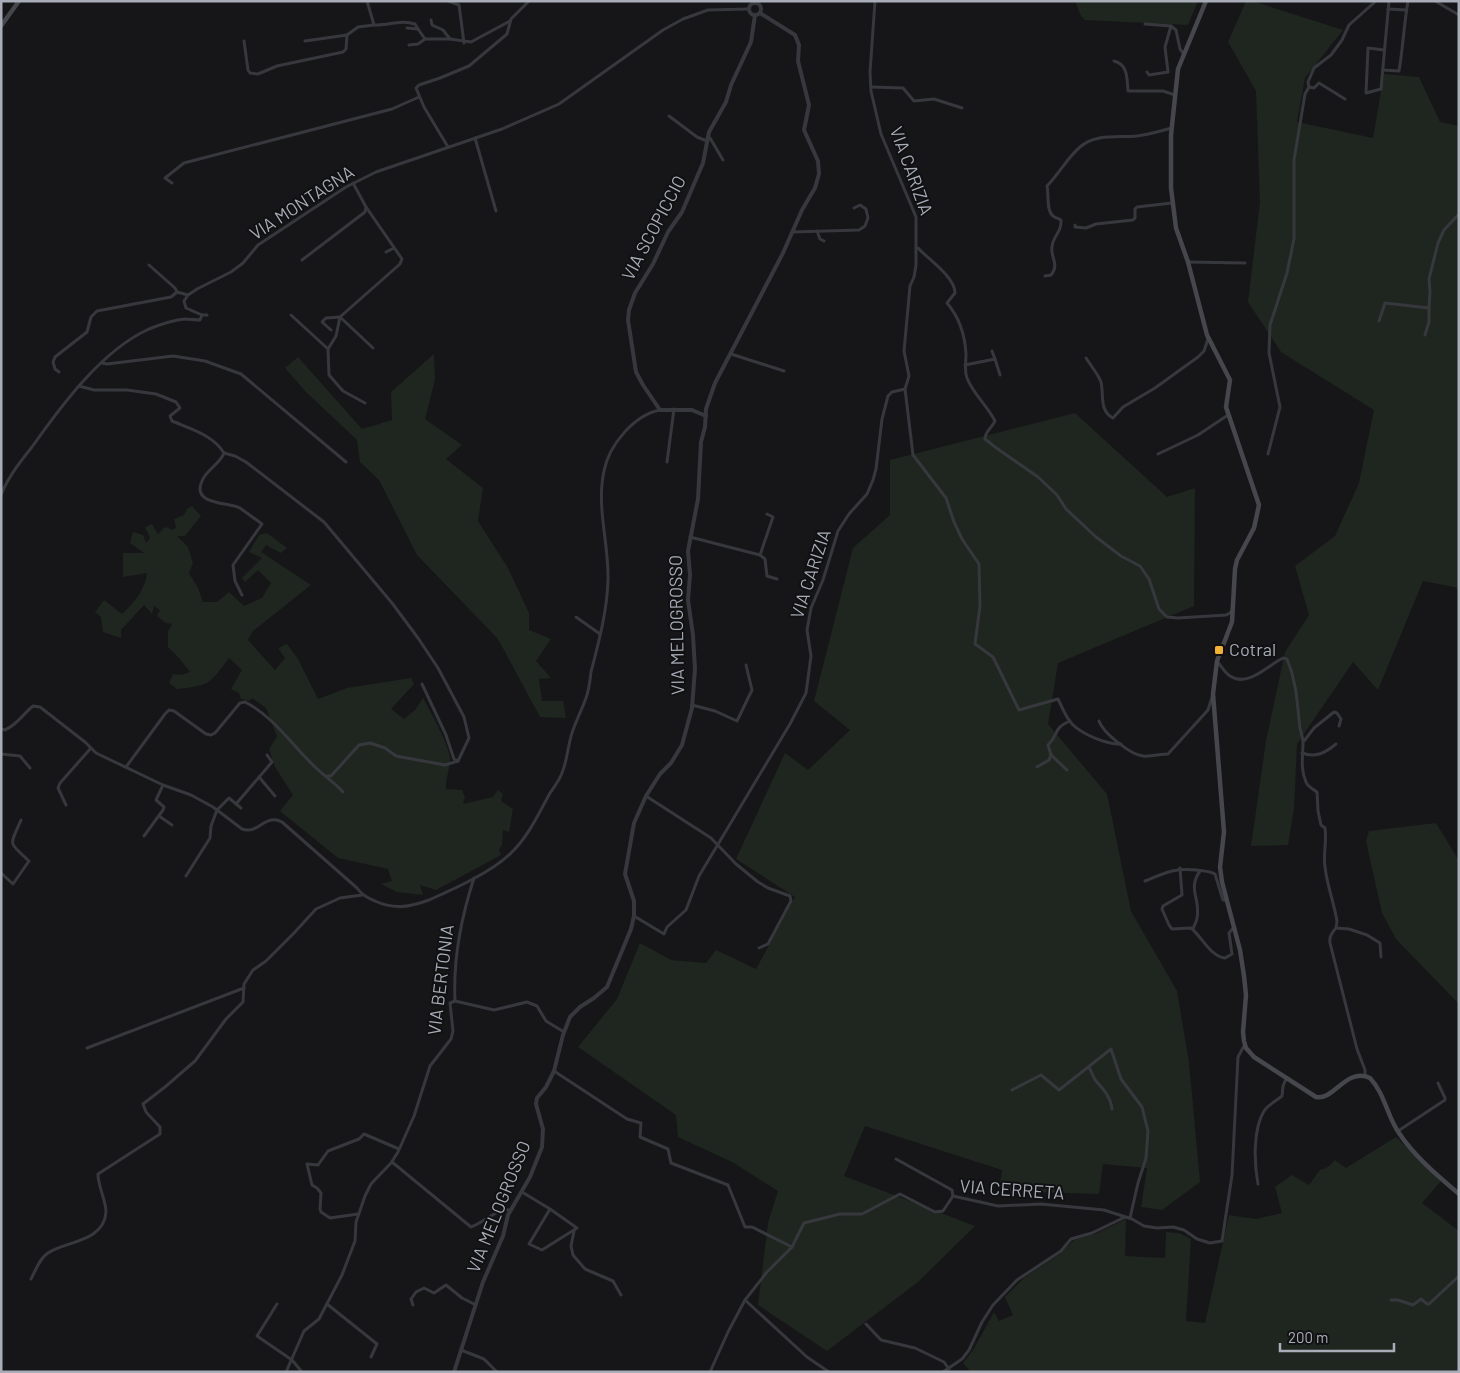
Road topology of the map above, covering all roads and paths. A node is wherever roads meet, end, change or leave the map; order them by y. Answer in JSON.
{"nodes":[{"id":1,"x":19,"y":1,"type":"edge"},
{"id":2,"x":367,"y":1,"type":"edge"},
{"id":3,"x":448,"y":1,"type":"edge"},
{"id":4,"x":529,"y":1,"type":"edge"},
{"id":5,"x":875,"y":1,"type":"edge"},
{"id":6,"x":1206,"y":1,"type":"edge"},
{"id":7,"x":1376,"y":1,"type":"edge"},
{"id":8,"x":1389,"y":1,"type":"edge"},
{"id":9,"x":1408,"y":1,"type":"edge"},
{"id":10,"x":1435,"y":1,"type":"edge"},
{"id":11,"x":756,"y":2,"type":"edge"},
{"id":12,"x":459,"y":3,"type":"edge"},
{"id":13,"x":749,"y":9,"type":"junction"},
{"id":14,"x":1388,"y":9,"type":"junction"},
{"id":15,"x":1406,"y":10,"type":"junction"},
{"id":16,"x":760,"y":13,"type":"junction"},
{"id":17,"x":755,"y":15,"type":"junction"},
{"id":18,"x":1459,"y":15,"type":"edge"},
{"id":19,"x":431,"y":20,"type":"dead end"},
{"id":20,"x":510,"y":21,"type":"junction"},
{"id":21,"x":1144,"y":24,"type":"dead end"},
{"id":22,"x":1,"y":26,"type":"edge"},
{"id":23,"x":374,"y":26,"type":"junction"},
{"id":24,"x":1171,"y":26,"type":"junction"},
{"id":25,"x":407,"y":28,"type":"dead end"},
{"id":26,"x":418,"y":29,"type":"junction"},
{"id":27,"x":347,"y":35,"type":"junction"},
{"id":28,"x":425,"y":39,"type":"junction"},
{"id":29,"x":450,"y":39,"type":"junction"},
{"id":30,"x":305,"y":40,"type":"dead end"},
{"id":31,"x":244,"y":41,"type":"dead end"},
{"id":32,"x":464,"y":42,"type":"junction"},
{"id":33,"x":409,"y":45,"type":"dead end"},
{"id":34,"x":1384,"y":50,"type":"junction"},
{"id":35,"x":1183,"y":53,"type":"junction"},
{"id":36,"x":1114,"y":61,"type":"dead end"},
{"id":37,"x":1382,"y":70,"type":"junction"},
{"id":38,"x":1147,"y":72,"type":"dead end"},
{"id":39,"x":871,"y":87,"type":"junction"},
{"id":40,"x":1309,"y":87,"type":"junction"},
{"id":41,"x":1175,"y":95,"type":"junction"},
{"id":42,"x":419,"y":97,"type":"junction"},
{"id":43,"x":1345,"y":99,"type":"dead end"},
{"id":44,"x":962,"y":108,"type":"dead end"},
{"id":45,"x":669,"y":116,"type":"dead end"},
{"id":46,"x":1172,"y":128,"type":"junction"},
{"id":47,"x":475,"y":138,"type":"junction"},
{"id":48,"x":707,"y":139,"type":"junction"},
{"id":49,"x":448,"y":147,"type":"junction"},
{"id":50,"x":723,"y":160,"type":"dead end"},
{"id":51,"x":172,"y":183,"type":"dead end"},
{"id":52,"x":353,"y":183,"type":"junction"},
{"id":53,"x":1172,"y":203,"type":"junction"},
{"id":54,"x":366,"y":207,"type":"junction"},
{"id":55,"x":854,"y":208,"type":"dead end"},
{"id":56,"x":496,"y":211,"type":"dead end"},
{"id":57,"x":1459,"y":214,"type":"edge"},
{"id":58,"x":1075,"y":225,"type":"dead end"},
{"id":59,"x":817,"y":231,"type":"junction"},
{"id":60,"x":792,"y":232,"type":"junction"},
{"id":61,"x":824,"y":241,"type":"dead end"},
{"id":62,"x":917,"y":247,"type":"junction"},
{"id":63,"x":394,"y":248,"type":"junction"},
{"id":64,"x":386,"y":252,"type":"dead end"},
{"id":65,"x":302,"y":260,"type":"dead end"},
{"id":66,"x":1188,"y":262,"type":"junction"},
{"id":67,"x":1245,"y":263,"type":"dead end"},
{"id":68,"x":149,"y":265,"type":"dead end"},
{"id":69,"x":1045,"y":276,"type":"dead end"},
{"id":70,"x":177,"y":292,"type":"junction"},
{"id":71,"x":188,"y":295,"type":"junction"},
{"id":72,"x":1428,"y":308,"type":"junction"},
{"id":73,"x":202,"y":315,"type":"junction"},
{"id":74,"x":207,"y":315,"type":"dead end"},
{"id":75,"x":292,"y":315,"type":"dead end"},
{"id":76,"x":340,"y":317,"type":"junction"},
{"id":77,"x":1379,"y":321,"type":"dead end"},
{"id":78,"x":331,"y":330,"type":"dead end"},
{"id":79,"x":1425,"y":334,"type":"dead end"},
{"id":80,"x":1208,"y":339,"type":"junction"},
{"id":81,"x":373,"y":348,"type":"dead end"},
{"id":82,"x":328,"y":349,"type":"junction"},
{"id":83,"x":992,"y":351,"type":"dead end"},
{"id":84,"x":731,"y":354,"type":"junction"},
{"id":85,"x":1086,"y":358,"type":"dead end"},
{"id":86,"x":995,"y":359,"type":"junction"},
{"id":87,"x":102,"y":363,"type":"junction"},
{"id":88,"x":965,"y":366,"type":"junction"},
{"id":89,"x":784,"y":371,"type":"dead end"},
{"id":90,"x":58,"y":372,"type":"dead end"},
{"id":91,"x":1000,"y":375,"type":"dead end"},
{"id":92,"x":78,"y":386,"type":"junction"},
{"id":93,"x":905,"y":389,"type":"junction"},
{"id":94,"x":365,"y":403,"type":"dead end"},
{"id":95,"x":660,"y":410,"type":"junction"},
{"id":96,"x":674,"y":410,"type":"junction"},
{"id":97,"x":1228,"y":415,"type":"junction"},
{"id":98,"x":706,"y":416,"type":"junction"},
{"id":99,"x":224,"y":453,"type":"junction"},
{"id":100,"x":1158,"y":454,"type":"dead end"},
{"id":101,"x":1268,"y":454,"type":"dead end"},
{"id":102,"x":346,"y":462,"type":"dead end"},
{"id":103,"x":667,"y":462,"type":"dead end"},
{"id":104,"x":1,"y":495,"type":"edge"},
{"id":105,"x":767,"y":514,"type":"dead end"},
{"id":106,"x":690,"y":537,"type":"junction"},
{"id":107,"x":760,"y":555,"type":"junction"},
{"id":108,"x":777,"y":578,"type":"dead end"},
{"id":109,"x":242,"y":595,"type":"dead end"},
{"id":110,"x":1234,"y":610,"type":"junction"},
{"id":111,"x":576,"y":617,"type":"dead end"},
{"id":112,"x":600,"y":634,"type":"junction"},
{"id":113,"x":1218,"y":661,"type":"junction"},
{"id":114,"x":746,"y":665,"type":"dead end"},
{"id":115,"x":422,"y":684,"type":"dead end"},
{"id":116,"x":1213,"y":694,"type":"junction"},
{"id":117,"x":692,"y":705,"type":"junction"},
{"id":118,"x":1070,"y":721,"type":"junction"},
{"id":119,"x":1099,"y":722,"type":"dead end"},
{"id":120,"x":1339,"y":726,"type":"dead end"},
{"id":121,"x":1,"y":729,"type":"edge"},
{"id":122,"x":1303,"y":742,"type":"junction"},
{"id":123,"x":1121,"y":744,"type":"junction"},
{"id":124,"x":1336,"y":744,"type":"dead end"},
{"id":125,"x":91,"y":748,"type":"junction"},
{"id":126,"x":1302,"y":752,"type":"junction"},
{"id":127,"x":1,"y":754,"type":"edge"},
{"id":128,"x":267,"y":755,"type":"dead end"},
{"id":129,"x":1051,"y":755,"type":"junction"},
{"id":130,"x":458,"y":761,"type":"junction"},
{"id":131,"x":126,"y":767,"type":"junction"},
{"id":132,"x":1038,"y":767,"type":"dead end"},
{"id":133,"x":30,"y":768,"type":"dead end"},
{"id":134,"x":1066,"y":770,"type":"dead end"},
{"id":135,"x":326,"y":776,"type":"junction"},
{"id":136,"x":259,"y":777,"type":"junction"},
{"id":137,"x":163,"y":785,"type":"junction"},
{"id":138,"x":343,"y":792,"type":"dead end"},
{"id":139,"x":275,"y":796,"type":"dead end"},
{"id":140,"x":646,"y":796,"type":"junction"},
{"id":141,"x":236,"y":804,"type":"junction"},
{"id":142,"x":66,"y":805,"type":"dead end"},
{"id":143,"x":241,"y":808,"type":"dead end"},
{"id":144,"x":217,"y":810,"type":"junction"},
{"id":145,"x":159,"y":816,"type":"junction"},
{"id":146,"x":21,"y":820,"type":"dead end"},
{"id":147,"x":172,"y":825,"type":"dead end"},
{"id":148,"x":144,"y":836,"type":"dead end"},
{"id":149,"x":718,"y":844,"type":"junction"},
{"id":150,"x":1180,"y":868,"type":"junction"},
{"id":151,"x":1200,"y":870,"type":"junction"},
{"id":152,"x":1,"y":873,"type":"edge"},
{"id":153,"x":186,"y":876,"type":"dead end"},
{"id":154,"x":474,"y":878,"type":"junction"},
{"id":155,"x":1144,"y":881,"type":"dead end"},
{"id":156,"x":362,"y":895,"type":"junction"},
{"id":157,"x":1227,"y":900,"type":"junction"},
{"id":158,"x":634,"y":916,"type":"junction"},
{"id":159,"x":1234,"y":926,"type":"junction"},
{"id":160,"x":1336,"y":928,"type":"junction"},
{"id":161,"x":1192,"y":929,"type":"junction"},
{"id":162,"x":759,"y":948,"type":"dead end"},
{"id":163,"x":1381,"y":956,"type":"dead end"},
{"id":164,"x":244,"y":988,"type":"junction"},
{"id":165,"x":455,"y":1001,"type":"junction"},
{"id":166,"x":564,"y":1032,"type":"junction"},
{"id":167,"x":1245,"y":1044,"type":"junction"},
{"id":168,"x":87,"y":1048,"type":"dead end"},
{"id":169,"x":1089,"y":1067,"type":"junction"},
{"id":170,"x":554,"y":1071,"type":"junction"},
{"id":171,"x":1365,"y":1076,"type":"junction"},
{"id":172,"x":1286,"y":1078,"type":"junction"},
{"id":173,"x":1438,"y":1083,"type":"dead end"},
{"id":174,"x":1012,"y":1090,"type":"dead end"},
{"id":175,"x":1112,"y":1108,"type":"dead end"},
{"id":176,"x":1397,"y":1131,"type":"junction"},
{"id":177,"x":399,"y":1149,"type":"junction"},
{"id":178,"x":896,"y":1159,"type":"dead end"},
{"id":179,"x":392,"y":1162,"type":"junction"},
{"id":180,"x":1258,"y":1184,"type":"dead end"},
{"id":181,"x":522,"y":1192,"type":"junction"},
{"id":182,"x":1459,"y":1194,"type":"edge"},
{"id":183,"x":953,"y":1196,"type":"junction"},
{"id":184,"x":550,"y":1209,"type":"junction"},
{"id":185,"x":510,"y":1210,"type":"junction"},
{"id":186,"x":358,"y":1214,"type":"junction"},
{"id":187,"x":1128,"y":1217,"type":"junction"},
{"id":188,"x":575,"y":1230,"type":"junction"},
{"id":189,"x":792,"y":1247,"type":"junction"},
{"id":190,"x":1459,"y":1276,"type":"edge"},
{"id":191,"x":31,"y":1279,"type":"dead end"},
{"id":192,"x":621,"y":1295,"type":"dead end"},
{"id":193,"x":744,"y":1300,"type":"junction"},
{"id":194,"x":1391,"y":1300,"type":"dead end"},
{"id":195,"x":277,"y":1304,"type":"dead end"},
{"id":196,"x":327,"y":1304,"type":"junction"},
{"id":197,"x":413,"y":1305,"type":"dead end"},
{"id":198,"x":476,"y":1305,"type":"junction"},
{"id":199,"x":866,"y":1324,"type":"dead end"},
{"id":200,"x":461,"y":1350,"type":"junction"},
{"id":201,"x":371,"y":1358,"type":"dead end"},
{"id":202,"x":292,"y":1360,"type":"junction"},
{"id":203,"x":949,"y":1369,"type":"junction"},
{"id":204,"x":286,"y":1372,"type":"edge"},
{"id":205,"x":302,"y":1372,"type":"edge"},
{"id":206,"x":454,"y":1372,"type":"edge"},
{"id":207,"x":497,"y":1372,"type":"edge"},
{"id":208,"x":710,"y":1372,"type":"edge"},
{"id":209,"x":828,"y":1372,"type":"edge"},
{"id":210,"x":943,"y":1372,"type":"edge"}],
"edges":[{"from":1,"to":22,"type":"main road"},
{"from":2,"to":23,"type":"street"},
{"from":3,"to":12,"type":"street"},
{"from":4,"to":20,"type":"street"},
{"from":5,"to":39,"type":"street","name":"VIA CARIZIA"},
{"from":6,"to":35,"type":"main road"},
{"from":7,"to":40,"type":"street"},
{"from":8,"to":14,"type":"street"},
{"from":9,"to":15,"type":"street"},
{"from":10,"to":18,"type":"street"},
{"from":11,"to":13,"type":"street"},
{"from":11,"to":16,"type":"street"},
{"from":12,"to":32,"type":"street"},
{"from":13,"to":17,"type":"street"},
{"from":13,"to":47,"type":"street","name":"VIA MONTAGNA"},
{"from":14,"to":15,"type":"street"},
{"from":14,"to":34,"type":"street"},
{"from":15,"to":37,"type":"street"},
{"from":16,"to":17,"type":"street"},
{"from":16,"to":60,"type":"street","name":"VIA MELOGROSSO"},
{"from":17,"to":48,"type":"street","name":"VIA SCOPICCIO"},
{"from":19,"to":29,"type":"street"},
{"from":20,"to":32,"type":"street"},
{"from":20,"to":42,"type":"street"},
{"from":21,"to":24,"type":"street"},
{"from":23,"to":26,"type":"street"},
{"from":23,"to":27,"type":"street"},
{"from":24,"to":35,"type":"street"},
{"from":24,"to":38,"type":"street"},
{"from":25,"to":26,"type":"street"},
{"from":26,"to":28,"type":"street"},
{"from":27,"to":30,"type":"street"},
{"from":27,"to":31,"type":"street"},
{"from":28,"to":29,"type":"street"},
{"from":28,"to":33,"type":"street"},
{"from":29,"to":32,"type":"street"},
{"from":34,"to":37,"type":"street"},
{"from":34,"to":37,"type":"street"},
{"from":35,"to":41,"type":"main road"},
{"from":36,"to":41,"type":"street"},
{"from":39,"to":44,"type":"street"},
{"from":39,"to":62,"type":"street","name":"VIA CARIZIA"},
{"from":40,"to":43,"type":"street"},
{"from":40,"to":101,"type":"street"},
{"from":41,"to":46,"type":"main road"},
{"from":42,"to":49,"type":"street"},
{"from":42,"to":51,"type":"street"},
{"from":45,"to":48,"type":"street"},
{"from":46,"to":53,"type":"main road"},
{"from":46,"to":69,"type":"street"},
{"from":47,"to":49,"type":"street","name":"VIA MONTAGNA"},
{"from":47,"to":56,"type":"street"},
{"from":48,"to":50,"type":"street"},
{"from":48,"to":95,"type":"street","name":"VIA SCOPICCIO"},
{"from":49,"to":52,"type":"street","name":"VIA MONTAGNA"},
{"from":52,"to":54,"type":"street"},
{"from":52,"to":71,"type":"street","name":"VIA MONTAGNA"},
{"from":53,"to":58,"type":"street"},
{"from":53,"to":66,"type":"main road"},
{"from":54,"to":63,"type":"street"},
{"from":54,"to":65,"type":"street"},
{"from":55,"to":59,"type":"street"},
{"from":57,"to":72,"type":"street"},
{"from":59,"to":60,"type":"street"},
{"from":59,"to":61,"type":"street"},
{"from":60,"to":84,"type":"street","name":"VIA MELOGROSSO"},
{"from":62,"to":88,"type":"street"},
{"from":62,"to":93,"type":"street","name":"VIA CARIZIA"},
{"from":63,"to":64,"type":"street"},
{"from":63,"to":76,"type":"street"},
{"from":66,"to":67,"type":"street"},
{"from":66,"to":80,"type":"main road"},
{"from":68,"to":70,"type":"street"},
{"from":70,"to":71,"type":"street"},
{"from":70,"to":90,"type":"street"},
{"from":71,"to":73,"type":"street"},
{"from":72,"to":77,"type":"street"},
{"from":72,"to":79,"type":"street"},
{"from":73,"to":74,"type":"street"},
{"from":73,"to":87,"type":"street"},
{"from":75,"to":82,"type":"street"},
{"from":76,"to":78,"type":"street"},
{"from":76,"to":81,"type":"street"},
{"from":76,"to":82,"type":"street"},
{"from":80,"to":85,"type":"street"},
{"from":80,"to":97,"type":"main road"},
{"from":82,"to":94,"type":"street"},
{"from":83,"to":86,"type":"street"},
{"from":84,"to":89,"type":"street"},
{"from":84,"to":98,"type":"street","name":"VIA MELOGROSSO"},
{"from":86,"to":88,"type":"street"},
{"from":86,"to":91,"type":"street"},
{"from":87,"to":92,"type":"street"},
{"from":87,"to":102,"type":"street"},
{"from":88,"to":110,"type":"street"},
{"from":92,"to":99,"type":"street"},
{"from":92,"to":104,"type":"street"},
{"from":93,"to":118,"type":"street"},
{"from":93,"to":149,"type":"street","name":"VIA CARIZIA"},
{"from":95,"to":96,"type":"street"},
{"from":95,"to":112,"type":"street"},
{"from":96,"to":98,"type":"street"},
{"from":96,"to":103,"type":"street"},
{"from":97,"to":100,"type":"street"},
{"from":97,"to":110,"type":"main road"},
{"from":98,"to":106,"type":"street","name":"VIA MELOGROSSO"},
{"from":99,"to":109,"type":"street"},
{"from":99,"to":130,"type":"street"},
{"from":105,"to":107,"type":"street"},
{"from":106,"to":107,"type":"street"},
{"from":106,"to":117,"type":"street","name":"VIA MELOGROSSO"},
{"from":107,"to":108,"type":"street"},
{"from":110,"to":113,"type":"main road"},
{"from":111,"to":112,"type":"street"},
{"from":112,"to":154,"type":"street"},
{"from":113,"to":116,"type":"main road"},
{"from":113,"to":122,"type":"street"},
{"from":114,"to":117,"type":"street"},
{"from":115,"to":130,"type":"street"},
{"from":116,"to":123,"type":"street"},
{"from":116,"to":157,"type":"main road"},
{"from":117,"to":140,"type":"street","name":"VIA MELOGROSSO"},
{"from":118,"to":123,"type":"street"},
{"from":118,"to":129,"type":"street"},
{"from":119,"to":123,"type":"street"},
{"from":120,"to":122,"type":"street"},
{"from":121,"to":125,"type":"street"},
{"from":122,"to":126,"type":"street"},
{"from":124,"to":126,"type":"street"},
{"from":125,"to":131,"type":"street"},
{"from":125,"to":142,"type":"street"},
{"from":126,"to":160,"type":"street"},
{"from":127,"to":133,"type":"street"},
{"from":128,"to":136,"type":"street"},
{"from":129,"to":132,"type":"street"},
{"from":129,"to":134,"type":"street"},
{"from":130,"to":135,"type":"street"},
{"from":131,"to":135,"type":"street"},
{"from":131,"to":137,"type":"street"},
{"from":135,"to":138,"type":"street"},
{"from":136,"to":139,"type":"street"},
{"from":136,"to":141,"type":"street"},
{"from":137,"to":144,"type":"street"},
{"from":137,"to":145,"type":"street"},
{"from":140,"to":149,"type":"street"},
{"from":140,"to":158,"type":"street","name":"VIA MELOGROSSO"},
{"from":141,"to":143,"type":"street"},
{"from":141,"to":144,"type":"street"},
{"from":144,"to":153,"type":"street"},
{"from":144,"to":156,"type":"street"},
{"from":145,"to":147,"type":"street"},
{"from":145,"to":148,"type":"street"},
{"from":146,"to":152,"type":"street"},
{"from":149,"to":158,"type":"street","name":"VIA CARIZIA"},
{"from":149,"to":162,"type":"street"},
{"from":150,"to":151,"type":"street"},
{"from":150,"to":155,"type":"street"},
{"from":150,"to":161,"type":"street"},
{"from":151,"to":157,"type":"street"},
{"from":151,"to":161,"type":"street"},
{"from":154,"to":156,"type":"street"},
{"from":154,"to":165,"type":"street","name":"VIA BERTONIA"},
{"from":156,"to":164,"type":"street"},
{"from":157,"to":159,"type":"main road"},
{"from":158,"to":166,"type":"street","name":"VIA MELOGROSSO"},
{"from":159,"to":161,"type":"street"},
{"from":159,"to":167,"type":"main road"},
{"from":160,"to":163,"type":"street"},
{"from":160,"to":171,"type":"street"},
{"from":164,"to":168,"type":"street"},
{"from":164,"to":191,"type":"street"},
{"from":165,"to":166,"type":"street"},
{"from":165,"to":177,"type":"street","name":"VIA BERTONIA"},
{"from":166,"to":170,"type":"street","name":"VIA MELOGROSSO"},
{"from":167,"to":172,"type":"main road"},
{"from":167,"to":187,"type":"street","name":"VIA CERRETA"},
{"from":169,"to":174,"type":"street"},
{"from":169,"to":175,"type":"street"},
{"from":169,"to":187,"type":"street"},
{"from":170,"to":181,"type":"street","name":"VIA MELOGROSSO"},
{"from":170,"to":189,"type":"street"},
{"from":171,"to":172,"type":"main road"},
{"from":171,"to":176,"type":"main road"},
{"from":172,"to":180,"type":"street"},
{"from":173,"to":176,"type":"street"},
{"from":176,"to":182,"type":"main road"},
{"from":177,"to":179,"type":"street","name":"VIA BERTONIA"},
{"from":177,"to":186,"type":"street"},
{"from":178,"to":183,"type":"street"},
{"from":179,"to":185,"type":"street"},
{"from":179,"to":186,"type":"street","name":"VIA BERTONIA"},
{"from":181,"to":184,"type":"street"},
{"from":181,"to":185,"type":"street","name":"VIA MELOGROSSO"},
{"from":183,"to":187,"type":"street","name":"VIA CERRETA"},
{"from":183,"to":189,"type":"street","name":"VIA CERRETA"},
{"from":184,"to":188,"type":"street"},
{"from":184,"to":188,"type":"street"},
{"from":185,"to":198,"type":"street","name":"VIA MELOGROSSO"},
{"from":186,"to":196,"type":"street","name":"VIA BERTONIA"},
{"from":187,"to":203,"type":"street"},
{"from":188,"to":192,"type":"street"},
{"from":189,"to":193,"type":"street"},
{"from":190,"to":194,"type":"street"},
{"from":193,"to":208,"type":"street"},
{"from":193,"to":209,"type":"street"},
{"from":195,"to":202,"type":"street"},
{"from":196,"to":201,"type":"street"},
{"from":196,"to":202,"type":"street","name":"VIA BERTONIA"},
{"from":197,"to":198,"type":"street"},
{"from":198,"to":200,"type":"street","name":"VIA MELOGROSSO"},
{"from":199,"to":203,"type":"street"},
{"from":200,"to":206,"type":"street","name":"VIA MELOGROSSO"},
{"from":200,"to":207,"type":"street"},
{"from":202,"to":204,"type":"street","name":"VIA BERTONIA"},
{"from":202,"to":205,"type":"street"},
{"from":203,"to":210,"type":"street"}]}
